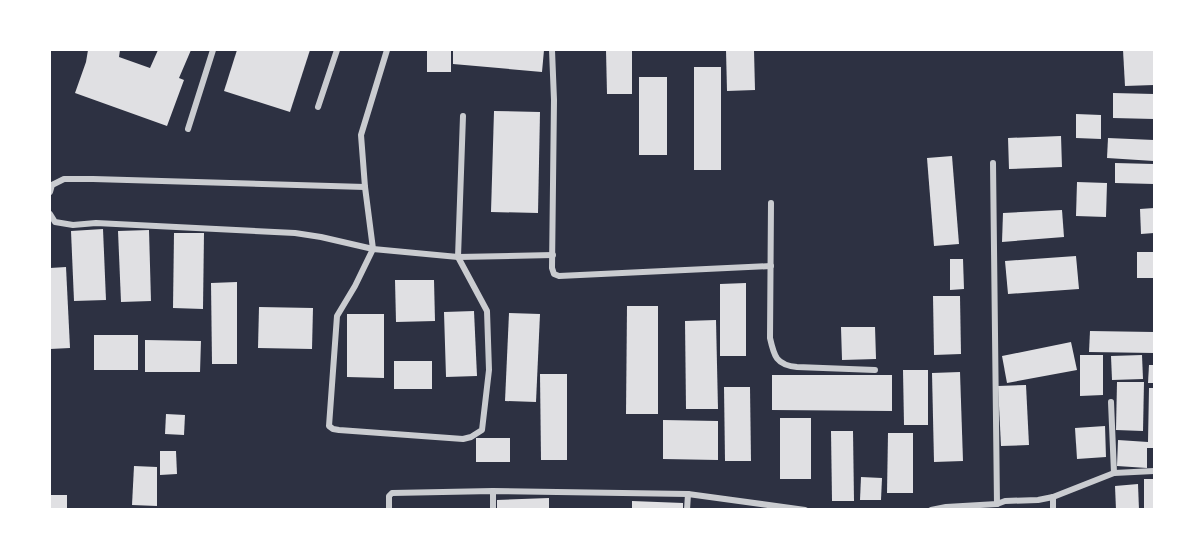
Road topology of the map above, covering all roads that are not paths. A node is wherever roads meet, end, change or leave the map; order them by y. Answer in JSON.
{"nodes":[{"id":1,"x":213,"y":50,"type":"edge"},
{"id":2,"x":337,"y":50,"type":"edge"},
{"id":3,"x":387,"y":50,"type":"edge"},
{"id":4,"x":552,"y":50,"type":"edge"},
{"id":5,"x":318,"y":107,"type":"dead end"},
{"id":6,"x":463,"y":116,"type":"dead end"},
{"id":7,"x":188,"y":129,"type":"dead end"},
{"id":8,"x":993,"y":164,"type":"dead end"},
{"id":9,"x":365,"y":188,"type":"junction"},
{"id":10,"x":50,"y":192,"type":"edge"},
{"id":11,"x":771,"y":203,"type":"dead end"},
{"id":12,"x":50,"y":214,"type":"edge"},
{"id":13,"x":373,"y":249,"type":"junction"},
{"id":14,"x":553,"y":255,"type":"junction"},
{"id":15,"x":458,"y":257,"type":"junction"},
{"id":16,"x":771,"y":266,"type":"junction"},
{"id":17,"x":875,"y":370,"type":"dead end"},
{"id":18,"x":1112,"y":402,"type":"dead end"},
{"id":19,"x":1155,"y":471,"type":"edge"},
{"id":20,"x":1114,"y":473,"type":"junction"},
{"id":21,"x":493,"y":491,"type":"junction"},
{"id":22,"x":688,"y":494,"type":"junction"},
{"id":23,"x":1053,"y":497,"type":"junction"},
{"id":24,"x":998,"y":504,"type":"junction"},
{"id":25,"x":389,"y":510,"type":"edge"},
{"id":26,"x":493,"y":510,"type":"edge"},
{"id":27,"x":687,"y":510,"type":"edge"},
{"id":28,"x":806,"y":510,"type":"edge"},
{"id":29,"x":931,"y":510,"type":"edge"},
{"id":30,"x":1053,"y":510,"type":"edge"}],
"edges":[{"from":1,"to":7,"type":"street"},
{"from":2,"to":5,"type":"street"},
{"from":3,"to":9,"type":"street"},
{"from":4,"to":14,"type":"street"},
{"from":6,"to":15,"type":"street"},
{"from":8,"to":24,"type":"street"},
{"from":9,"to":10,"type":"street"},
{"from":9,"to":13,"type":"street"},
{"from":11,"to":16,"type":"street"},
{"from":12,"to":13,"type":"street"},
{"from":13,"to":15,"type":"street"},
{"from":13,"to":15,"type":"street"},
{"from":14,"to":15,"type":"street"},
{"from":14,"to":16,"type":"street"},
{"from":16,"to":17,"type":"street"},
{"from":18,"to":20,"type":"street"},
{"from":19,"to":20,"type":"street"},
{"from":20,"to":23,"type":"street"},
{"from":21,"to":22,"type":"street"},
{"from":21,"to":25,"type":"street"},
{"from":21,"to":26,"type":"street"},
{"from":22,"to":27,"type":"street"},
{"from":22,"to":28,"type":"street"},
{"from":23,"to":24,"type":"street"},
{"from":23,"to":30,"type":"street"},
{"from":24,"to":29,"type":"street"}]}
